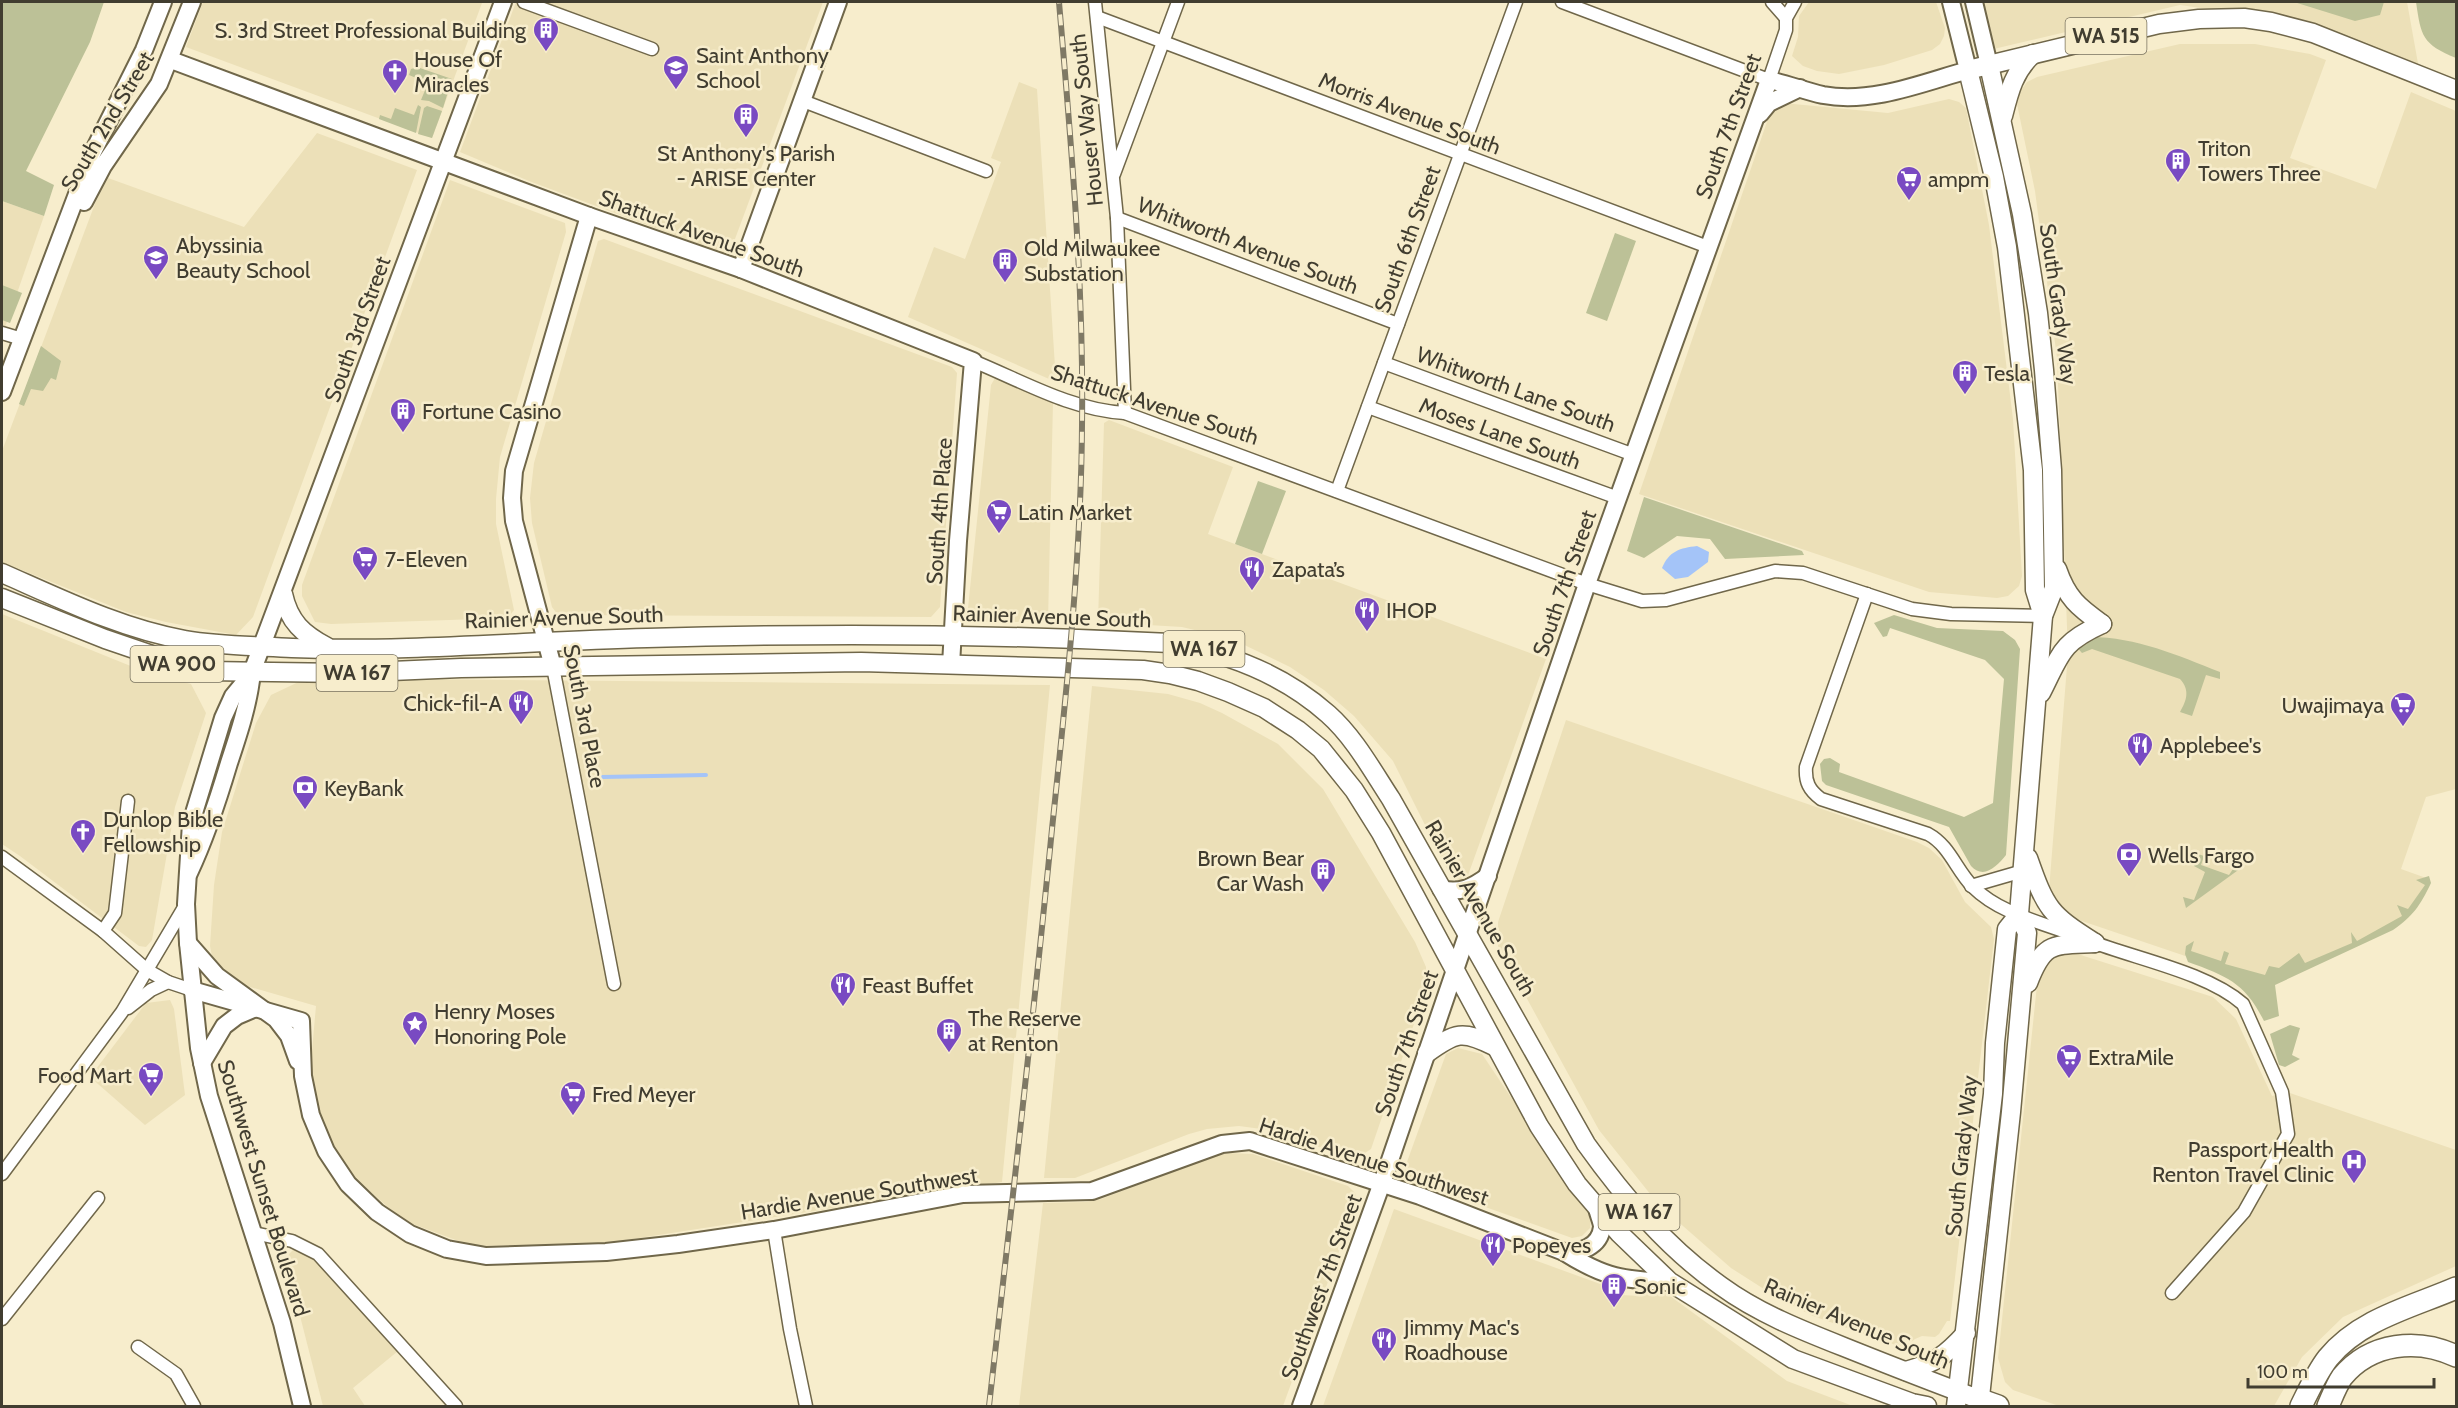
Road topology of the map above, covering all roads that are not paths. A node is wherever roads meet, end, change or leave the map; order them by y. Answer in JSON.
{"nodes":[{"id":1,"x":163,"y":2,"type":"edge"},
{"id":2,"x":192,"y":2,"type":"edge"},
{"id":3,"x":503,"y":2,"type":"edge"},
{"id":4,"x":524,"y":2,"type":"edge"},
{"id":5,"x":838,"y":2,"type":"edge"},
{"id":6,"x":1095,"y":2,"type":"edge"},
{"id":7,"x":1178,"y":2,"type":"edge"},
{"id":8,"x":1516,"y":2,"type":"edge"},
{"id":9,"x":1562,"y":2,"type":"edge"},
{"id":10,"x":1772,"y":2,"type":"edge"},
{"id":11,"x":1795,"y":2,"type":"edge"},
{"id":12,"x":1952,"y":2,"type":"edge"},
{"id":13,"x":1974,"y":2,"type":"edge"},
{"id":14,"x":1097,"y":17,"type":"junction"},
{"id":15,"x":1786,"y":18,"type":"junction"},
{"id":16,"x":1162,"y":43,"type":"junction"},
{"id":17,"x":652,"y":49,"type":"dead end"},
{"id":18,"x":2033,"y":54,"type":"junction"},
{"id":19,"x":171,"y":60,"type":"junction"},
{"id":20,"x":1989,"y":65,"type":"junction"},
{"id":21,"x":1968,"y":70,"type":"junction"},
{"id":22,"x":1769,"y":80,"type":"junction"},
{"id":23,"x":1800,"y":88,"type":"junction"},
{"id":24,"x":2457,"y":90,"type":"edge"},
{"id":25,"x":803,"y":101,"type":"junction"},
{"id":26,"x":1755,"y":119,"type":"junction"},
{"id":27,"x":2002,"y":121,"type":"junction"},
{"id":28,"x":1460,"y":155,"type":"junction"},
{"id":29,"x":444,"y":162,"type":"junction"},
{"id":30,"x":986,"y":171,"type":"dead end"},
{"id":31,"x":1113,"y":178,"type":"junction"},
{"id":32,"x":2001,"y":214,"type":"junction"},
{"id":33,"x":589,"y":216,"type":"junction"},
{"id":34,"x":1117,"y":218,"type":"junction"},
{"id":35,"x":2024,"y":222,"type":"junction"},
{"id":36,"x":1708,"y":247,"type":"junction"},
{"id":37,"x":748,"y":251,"type":"junction"},
{"id":38,"x":712,"y":259,"type":"junction"},
{"id":39,"x":52,"y":261,"type":"junction"},
{"id":40,"x":741,"y":269,"type":"junction"},
{"id":41,"x":2014,"y":308,"type":"junction"},
{"id":42,"x":1398,"y":324,"type":"junction"},
{"id":43,"x":2,"y":333,"type":"edge"},
{"id":44,"x":22,"y":339,"type":"junction"},
{"id":45,"x":973,"y":361,"type":"junction"},
{"id":46,"x":1384,"y":363,"type":"junction"},
{"id":47,"x":2022,"y":369,"type":"junction"},
{"id":48,"x":2044,"y":370,"type":"junction"},
{"id":49,"x":2,"y":392,"type":"edge"},
{"id":50,"x":1368,"y":407,"type":"junction"},
{"id":51,"x":1125,"y":414,"type":"junction"},
{"id":52,"x":2049,"y":418,"type":"junction"},
{"id":53,"x":1634,"y":455,"type":"junction"},
{"id":54,"x":1337,"y":491,"type":"junction"},
{"id":55,"x":1618,"y":498,"type":"junction"},
{"id":56,"x":2054,"y":558,"type":"junction"},
{"id":57,"x":2,"y":573,"type":"edge"},
{"id":58,"x":1587,"y":584,"type":"junction"},
{"id":59,"x":283,"y":594,"type":"junction"},
{"id":60,"x":1868,"y":594,"type":"junction"},
{"id":61,"x":2,"y":598,"type":"edge"},
{"id":62,"x":2043,"y":616,"type":"junction"},
{"id":63,"x":954,"y":637,"type":"junction"},
{"id":64,"x":547,"y":640,"type":"junction"},
{"id":65,"x":263,"y":647,"type":"junction"},
{"id":66,"x":331,"y":649,"type":"junction"},
{"id":67,"x":951,"y":665,"type":"junction"},
{"id":68,"x":553,"y":667,"type":"junction"},
{"id":69,"x":252,"y":672,"type":"junction"},
{"id":70,"x":2037,"y":703,"type":"junction"},
{"id":71,"x":128,"y":801,"type":"dead end"},
{"id":72,"x":2025,"y":850,"type":"junction"},
{"id":73,"x":2,"y":857,"type":"edge"},
{"id":74,"x":2024,"y":871,"type":"junction"},
{"id":75,"x":1488,"y":876,"type":"junction"},
{"id":76,"x":1971,"y":886,"type":"junction"},
{"id":77,"x":1441,"y":889,"type":"junction"},
{"id":78,"x":186,"y":904,"type":"junction"},
{"id":79,"x":2019,"y":914,"type":"junction"},
{"id":80,"x":104,"y":931,"type":"junction"},
{"id":81,"x":1467,"y":936,"type":"junction"},
{"id":82,"x":188,"y":943,"type":"junction"},
{"id":83,"x":2095,"y":943,"type":"junction"},
{"id":84,"x":1455,"y":969,"type":"junction"},
{"id":85,"x":147,"y":970,"type":"junction"},
{"id":86,"x":168,"y":982,"type":"junction"},
{"id":87,"x":614,"y":984,"type":"dead end"},
{"id":88,"x":192,"y":990,"type":"junction"},
{"id":89,"x":2020,"y":1001,"type":"junction"},
{"id":90,"x":258,"y":1007,"type":"junction"},
{"id":91,"x":123,"y":1012,"type":"junction"},
{"id":92,"x":1494,"y":1046,"type":"junction"},
{"id":93,"x":1427,"y":1053,"type":"junction"},
{"id":94,"x":202,"y":1063,"type":"junction"},
{"id":95,"x":303,"y":1076,"type":"junction"},
{"id":96,"x":2,"y":1174,"type":"edge"},
{"id":97,"x":1382,"y":1183,"type":"junction"},
{"id":98,"x":98,"y":1198,"type":"dead end"},
{"id":99,"x":1597,"y":1208,"type":"junction"},
{"id":100,"x":774,"y":1230,"type":"junction"},
{"id":101,"x":254,"y":1233,"type":"junction"},
{"id":102,"x":1564,"y":1252,"type":"junction"},
{"id":103,"x":1670,"y":1282,"type":"junction"},
{"id":104,"x":2457,"y":1288,"type":"edge"},
{"id":105,"x":2172,"y":1293,"type":"dead end"},
{"id":106,"x":2,"y":1319,"type":"edge"},
{"id":107,"x":1966,"y":1333,"type":"junction"},
{"id":108,"x":138,"y":1347,"type":"dead end"},
{"id":109,"x":2457,"y":1356,"type":"edge"},
{"id":110,"x":1906,"y":1371,"type":"junction"},
{"id":111,"x":1957,"y":1399,"type":"edge"},
{"id":112,"x":1986,"y":1404,"type":"edge"},
{"id":113,"x":1918,"y":1406,"type":"edge"},
{"id":114,"x":194,"y":1407,"type":"edge"},
{"id":115,"x":302,"y":1407,"type":"edge"},
{"id":116,"x":456,"y":1407,"type":"edge"},
{"id":117,"x":806,"y":1407,"type":"edge"},
{"id":118,"x":1301,"y":1407,"type":"edge"},
{"id":119,"x":2301,"y":1407,"type":"edge"},
{"id":120,"x":2328,"y":1407,"type":"edge"}],
"edges":[{"from":1,"to":39,"type":"street","name":"South 2nd Street"},
{"from":2,"to":19,"type":"street","name":"South 2nd Street"},
{"from":3,"to":29,"type":"street","name":"South 3rd Street","number":"WA 900"},
{"from":4,"to":17,"type":"street"},
{"from":5,"to":25,"type":"street"},
{"from":6,"to":14,"type":"street","name":"Houser Way South"},
{"from":7,"to":16,"type":"street"},
{"from":8,"to":28,"type":"street","name":"South 6th Street"},
{"from":9,"to":22,"type":"street"},
{"from":10,"to":15,"type":"street"},
{"from":11,"to":15,"type":"street","name":"South 7th Street"},
{"from":12,"to":21,"type":"street","name":"South Grady Way"},
{"from":13,"to":20,"type":"street","name":"South Grady Way"},
{"from":14,"to":16,"type":"street","name":"Morris Avenue South"},
{"from":14,"to":31,"type":"street","name":"Houser Way South"},
{"from":15,"to":22,"type":"street","name":"South 7th Street"},
{"from":16,"to":28,"type":"street","name":"Morris Avenue South"},
{"from":16,"to":31,"type":"street"},
{"from":18,"to":20,"type":"main road","number":"WA 515"},
{"from":18,"to":24,"type":"main road","number":"WA 515"},
{"from":18,"to":27,"type":"main road"},
{"from":19,"to":29,"type":"street","name":"Shattuck Avenue South"},
{"from":19,"to":39,"type":"street","name":"South 2nd Street"},
{"from":20,"to":21,"type":"main road","number":"WA 515"},
{"from":20,"to":27,"type":"main road","name":"South Grady Way"},
{"from":21,"to":23,"type":"street"},
{"from":21,"to":32,"type":"main road","name":"South Grady Way"},
{"from":22,"to":23,"type":"street"},
{"from":22,"to":26,"type":"street","name":"South 7th Street"},
{"from":23,"to":26,"type":"street"},
{"from":25,"to":30,"type":"street"},
{"from":25,"to":37,"type":"street"},
{"from":26,"to":36,"type":"street","name":"South 7th Street"},
{"from":27,"to":35,"type":"main road","name":"South Grady Way"},
{"from":28,"to":36,"type":"street","name":"Morris Avenue South"},
{"from":28,"to":42,"type":"street","name":"South 6th Street"},
{"from":29,"to":33,"type":"street","name":"Shattuck Avenue South"},
{"from":29,"to":59,"type":"street","name":"South 3rd Street","number":"WA 900"},
{"from":31,"to":34,"type":"street","name":"Houser Way South"},
{"from":32,"to":35,"type":"main road"},
{"from":32,"to":41,"type":"main road","name":"South Grady Way"},
{"from":33,"to":38,"type":"street","name":"Shattuck Avenue South"},
{"from":33,"to":64,"type":"street","name":"South 3rd Place"},
{"from":34,"to":42,"type":"street","name":"Whitworth Avenue South"},
{"from":34,"to":51,"type":"street","name":"Houser Way South"},
{"from":35,"to":48,"type":"main road","name":"South Grady Way"},
{"from":36,"to":53,"type":"street","name":"South 7th Street"},
{"from":37,"to":38,"type":"street"},
{"from":37,"to":40,"type":"street"},
{"from":38,"to":40,"type":"street","name":"Shattuck Avenue South"},
{"from":39,"to":44,"type":"street","name":"South 2nd Street"},
{"from":40,"to":45,"type":"street","name":"Shattuck Avenue South"},
{"from":41,"to":47,"type":"main road","name":"South Grady Way"},
{"from":41,"to":48,"type":"main road"},
{"from":42,"to":46,"type":"street","name":"South 6th Street"},
{"from":43,"to":44,"type":"street"},
{"from":44,"to":49,"type":"street","name":"South 2nd Street"},
{"from":45,"to":51,"type":"street","name":"Shattuck Avenue South"},
{"from":45,"to":63,"type":"street","name":"South 4th Place"},
{"from":46,"to":50,"type":"street","name":"South 6th Street"},
{"from":46,"to":53,"type":"street","name":"Whitworth Lane South"},
{"from":47,"to":52,"type":"main road"},
{"from":47,"to":62,"type":"main road","name":"South Grady Way"},
{"from":48,"to":52,"type":"main road","name":"South Grady Way"},
{"from":50,"to":54,"type":"street","name":"South 6th Street"},
{"from":50,"to":55,"type":"street","name":"Moses Lane South"},
{"from":51,"to":54,"type":"street","name":"Shattuck Avenue South"},
{"from":52,"to":56,"type":"main road","name":"South Grady Way"},
{"from":53,"to":55,"type":"street","name":"South 7th Street"},
{"from":54,"to":58,"type":"street","name":"Shattuck Avenue South"},
{"from":55,"to":58,"type":"street","name":"South 7th Street"},
{"from":56,"to":62,"type":"main road","name":"South Grady Way"},
{"from":56,"to":70,"type":"main road"},
{"from":57,"to":65,"type":"main road","name":"Rainier Avenue South"},
{"from":58,"to":60,"type":"street","name":"Shattuck Avenue South"},
{"from":58,"to":75,"type":"street","name":"South 7th Street"},
{"from":59,"to":65,"type":"street","name":"South 3rd Street","number":"WA 900"},
{"from":59,"to":66,"type":"main road"},
{"from":60,"to":62,"type":"street","name":"Shattuck Avenue South"},
{"from":60,"to":76,"type":"street"},
{"from":61,"to":69,"type":"main road","number":"WA 900"},
{"from":62,"to":70,"type":"main road","name":"South Grady Way"},
{"from":63,"to":64,"type":"main road","name":"Rainier Avenue South","number":"WA 167"},
{"from":63,"to":67,"type":"street","name":"South 4th Place"},
{"from":63,"to":77,"type":"main road","name":"Rainier Avenue South","number":"WA 167"},
{"from":64,"to":66,"type":"main road","name":"Rainier Avenue South","number":"WA 167"},
{"from":64,"to":68,"type":"street","name":"South 3rd Place"},
{"from":65,"to":66,"type":"main road","name":"Rainier Avenue South","number":"WA 167"},
{"from":65,"to":69,"type":"street","name":"South 3rd Street","number":"WA 900"},
{"from":67,"to":68,"type":"main road","number":"WA 167"},
{"from":67,"to":84,"type":"main road","number":"WA 167"},
{"from":68,"to":69,"type":"main road","number":"WA 167"},
{"from":68,"to":87,"type":"street","name":"South 3rd Place"},
{"from":69,"to":78,"type":"street","name":"Southwest Sunset Boulevard","number":"WA 900"},
{"from":70,"to":72,"type":"main road","name":"South Grady Way"},
{"from":71,"to":80,"type":"street"},
{"from":72,"to":74,"type":"main road","name":"South Grady Way"},
{"from":72,"to":83,"type":"main road"},
{"from":73,"to":80,"type":"street","name":"Hardie Avenue Southwest"},
{"from":74,"to":76,"type":"street"},
{"from":74,"to":79,"type":"main road","name":"South Grady Way"},
{"from":75,"to":77,"type":"street"},
{"from":75,"to":81,"type":"street","name":"South 7th Street"},
{"from":76,"to":79,"type":"street"},
{"from":77,"to":81,"type":"main road","name":"Rainier Avenue South","number":"WA 167"},
{"from":78,"to":82,"type":"street","name":"Southwest Sunset Boulevard","number":"WA 900"},
{"from":78,"to":85,"type":"street"},
{"from":79,"to":83,"type":"street"},
{"from":79,"to":89,"type":"main road","name":"South Grady Way"},
{"from":79,"to":107,"type":"main road","name":"South Grady Way"},
{"from":80,"to":85,"type":"street","name":"Hardie Avenue Southwest"},
{"from":81,"to":84,"type":"street","name":"South 7th Street"},
{"from":81,"to":110,"type":"main road","name":"Rainier Avenue South","number":"WA 167"},
{"from":82,"to":88,"type":"street","name":"Southwest Sunset Boulevard","number":"WA 900"},
{"from":82,"to":90,"type":"street"},
{"from":83,"to":89,"type":"main road"},
{"from":83,"to":105,"type":"street"},
{"from":84,"to":92,"type":"main road","number":"WA 167"},
{"from":84,"to":93,"type":"street","name":"South 7th Street"},
{"from":85,"to":86,"type":"street","name":"Hardie Avenue Southwest"},
{"from":85,"to":91,"type":"street"},
{"from":86,"to":88,"type":"street","name":"Hardie Avenue Southwest"},
{"from":86,"to":91,"type":"street"},
{"from":88,"to":90,"type":"street","name":"Hardie Avenue Southwest"},
{"from":88,"to":94,"type":"street","name":"Southwest Sunset Boulevard","number":"WA 900"},
{"from":89,"to":112,"type":"main road","name":"South Grady Way"},
{"from":90,"to":94,"type":"street"},
{"from":90,"to":95,"type":"street","name":"Hardie Avenue Southwest"},
{"from":90,"to":95,"type":"street","name":"Hardie Avenue Southwest"},
{"from":91,"to":96,"type":"street"},
{"from":92,"to":93,"type":"main road"},
{"from":92,"to":99,"type":"main road","number":"WA 167"},
{"from":93,"to":97,"type":"street","name":"South 7th Street"},
{"from":94,"to":101,"type":"street","name":"Southwest Sunset Boulevard","number":"WA 900"},
{"from":95,"to":100,"type":"street","name":"Hardie Avenue Southwest"},
{"from":97,"to":100,"type":"street","name":"Hardie Avenue Southwest"},
{"from":97,"to":102,"type":"street","name":"Hardie Avenue Southwest"},
{"from":97,"to":118,"type":"street","name":"Southwest 7th Street"},
{"from":98,"to":106,"type":"street"},
{"from":99,"to":102,"type":"street"},
{"from":99,"to":103,"type":"main road","number":"WA 167"},
{"from":100,"to":117,"type":"street"},
{"from":101,"to":115,"type":"street","name":"Southwest Sunset Boulevard","number":"WA 900"},
{"from":101,"to":116,"type":"street"},
{"from":102,"to":103,"type":"street","name":"Hardie Avenue Southwest"},
{"from":103,"to":113,"type":"main road","number":"WA 167"},
{"from":104,"to":119,"type":"highway"},
{"from":107,"to":110,"type":"main road"},
{"from":107,"to":111,"type":"main road","name":"South Grady Way"},
{"from":108,"to":114,"type":"street"},
{"from":109,"to":120,"type":"highway"},
{"from":110,"to":111,"type":"main road","name":"Rainier Avenue South","number":"WA 167"},
{"from":111,"to":112,"type":"main road","name":"Rainier Avenue South","number":"WA 167"}]}
